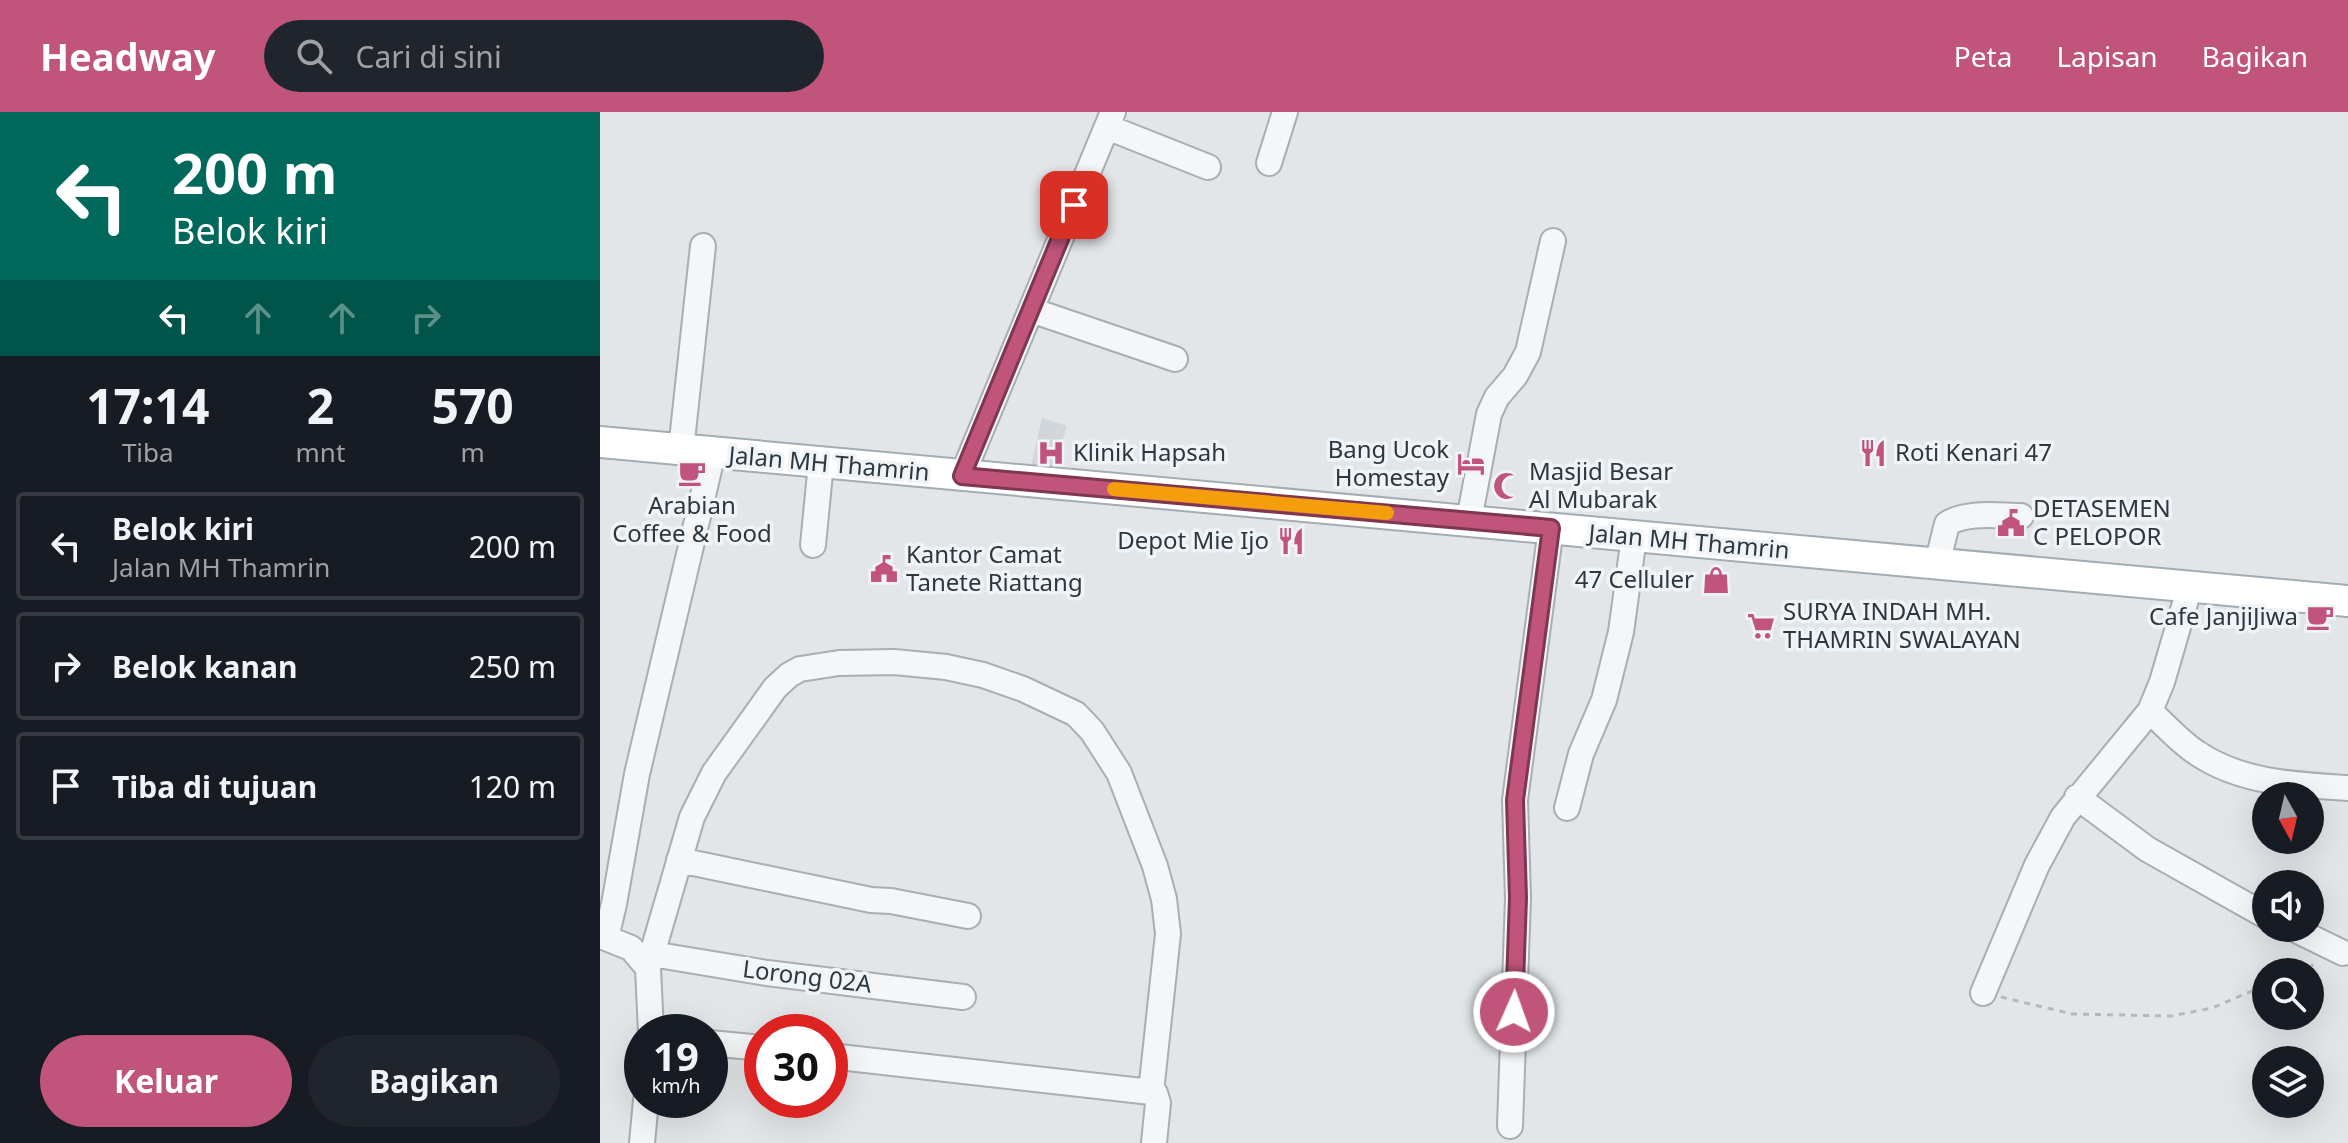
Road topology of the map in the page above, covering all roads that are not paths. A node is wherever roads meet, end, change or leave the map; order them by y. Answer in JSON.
{"nodes":[{"id":1,"x":1285,"y":112,"type":"edge"},
{"id":2,"x":1110,"y":119,"type":"edge"},
{"id":3,"x":1269,"y":163,"type":"dead end"},
{"id":4,"x":1208,"y":167,"type":"dead end"},
{"id":5,"x":1553,"y":241,"type":"dead end"},
{"id":6,"x":703,"y":246,"type":"dead end"},
{"id":7,"x":1031,"y":310,"type":"junction"},
{"id":8,"x":1175,"y":359,"type":"dead end"},
{"id":9,"x":600,"y":442,"type":"edge"},
{"id":10,"x":681,"y":450,"type":"junction"},
{"id":11,"x":713,"y":453,"type":"junction"},
{"id":12,"x":821,"y":463,"type":"junction"},
{"id":13,"x":962,"y":476,"type":"junction"},
{"id":14,"x":2021,"y":516,"type":"dead end"},
{"id":15,"x":1469,"y":520,"type":"junction"},
{"id":16,"x":1551,"y":528,"type":"junction"},
{"id":17,"x":1634,"y":537,"type":"junction"},
{"id":18,"x":813,"y":545,"type":"dead end"},
{"id":19,"x":1937,"y":564,"type":"junction"},
{"id":20,"x":2190,"y":586,"type":"junction"},
{"id":21,"x":2348,"y":601,"type":"edge"},
{"id":22,"x":2150,"y":711,"type":"junction"},
{"id":23,"x":2348,"y":788,"type":"edge"},
{"id":24,"x":2077,"y":797,"type":"junction"},
{"id":25,"x":1567,"y":808,"type":"dead end"},
{"id":26,"x":679,"y":860,"type":"junction"},
{"id":27,"x":2252,"y":908,"type":"edge"},
{"id":28,"x":968,"y":916,"type":"dead end"},
{"id":29,"x":603,"y":938,"type":"edge"},
{"id":30,"x":2321,"y":942,"type":"edge"},
{"id":31,"x":2343,"y":953,"type":"dead end"},
{"id":32,"x":650,"y":961,"type":"junction"},
{"id":33,"x":1983,"y":993,"type":"road end"},
{"id":34,"x":963,"y":997,"type":"dead end"},
{"id":35,"x":651,"y":1014,"type":"edge"},
{"id":36,"x":848,"y":1058,"type":"edge"},
{"id":37,"x":1151,"y":1092,"type":"junction"},
{"id":38,"x":644,"y":1118,"type":"edge"},
{"id":39,"x":1510,"y":1126,"type":"dead end"},
{"id":40,"x":642,"y":1143,"type":"edge"},
{"id":41,"x":1154,"y":1143,"type":"edge"}],
"edges":[{"from":1,"to":3,"type":"street"},
{"from":2,"to":4,"type":"street"},
{"from":2,"to":7,"type":"street"},
{"from":5,"to":15,"type":"street"},
{"from":6,"to":10,"type":"street"},
{"from":7,"to":8,"type":"street"},
{"from":7,"to":13,"type":"street"},
{"from":9,"to":10,"type":"main road","name":"Jalan MH Thamrin"},
{"from":10,"to":11,"type":"main road","name":"Jalan MH Thamrin"},
{"from":11,"to":12,"type":"main road","name":"Jalan MH Thamrin"},
{"from":11,"to":29,"type":"street"},
{"from":12,"to":13,"type":"main road","name":"Jalan MH Thamrin"},
{"from":12,"to":18,"type":"street"},
{"from":13,"to":15,"type":"main road","name":"Jalan MH Thamrin"},
{"from":14,"to":19,"type":"street"},
{"from":15,"to":16,"type":"main road","name":"Jalan MH Thamrin"},
{"from":16,"to":17,"type":"main road","name":"Jalan MH Thamrin"},
{"from":16,"to":39,"type":"street"},
{"from":17,"to":19,"type":"main road","name":"Jalan MH Thamrin"},
{"from":17,"to":25,"type":"street"},
{"from":19,"to":20,"type":"main road","name":"Jalan MH Thamrin"},
{"from":20,"to":21,"type":"main road","name":"Jalan MH Thamrin"},
{"from":20,"to":22,"type":"street"},
{"from":22,"to":23,"type":"street"},
{"from":22,"to":24,"type":"street"},
{"from":24,"to":27,"type":"street"},
{"from":24,"to":33,"type":"street"},
{"from":26,"to":28,"type":"street"},
{"from":26,"to":32,"type":"street"},
{"from":26,"to":37,"type":"street"},
{"from":29,"to":32,"type":"street"},
{"from":30,"to":31,"type":"street"},
{"from":32,"to":34,"type":"street","name":"Lorong 02A"},
{"from":32,"to":35,"type":"street"},
{"from":36,"to":37,"type":"street"},
{"from":37,"to":41,"type":"street"},
{"from":38,"to":40,"type":"street"}]}
